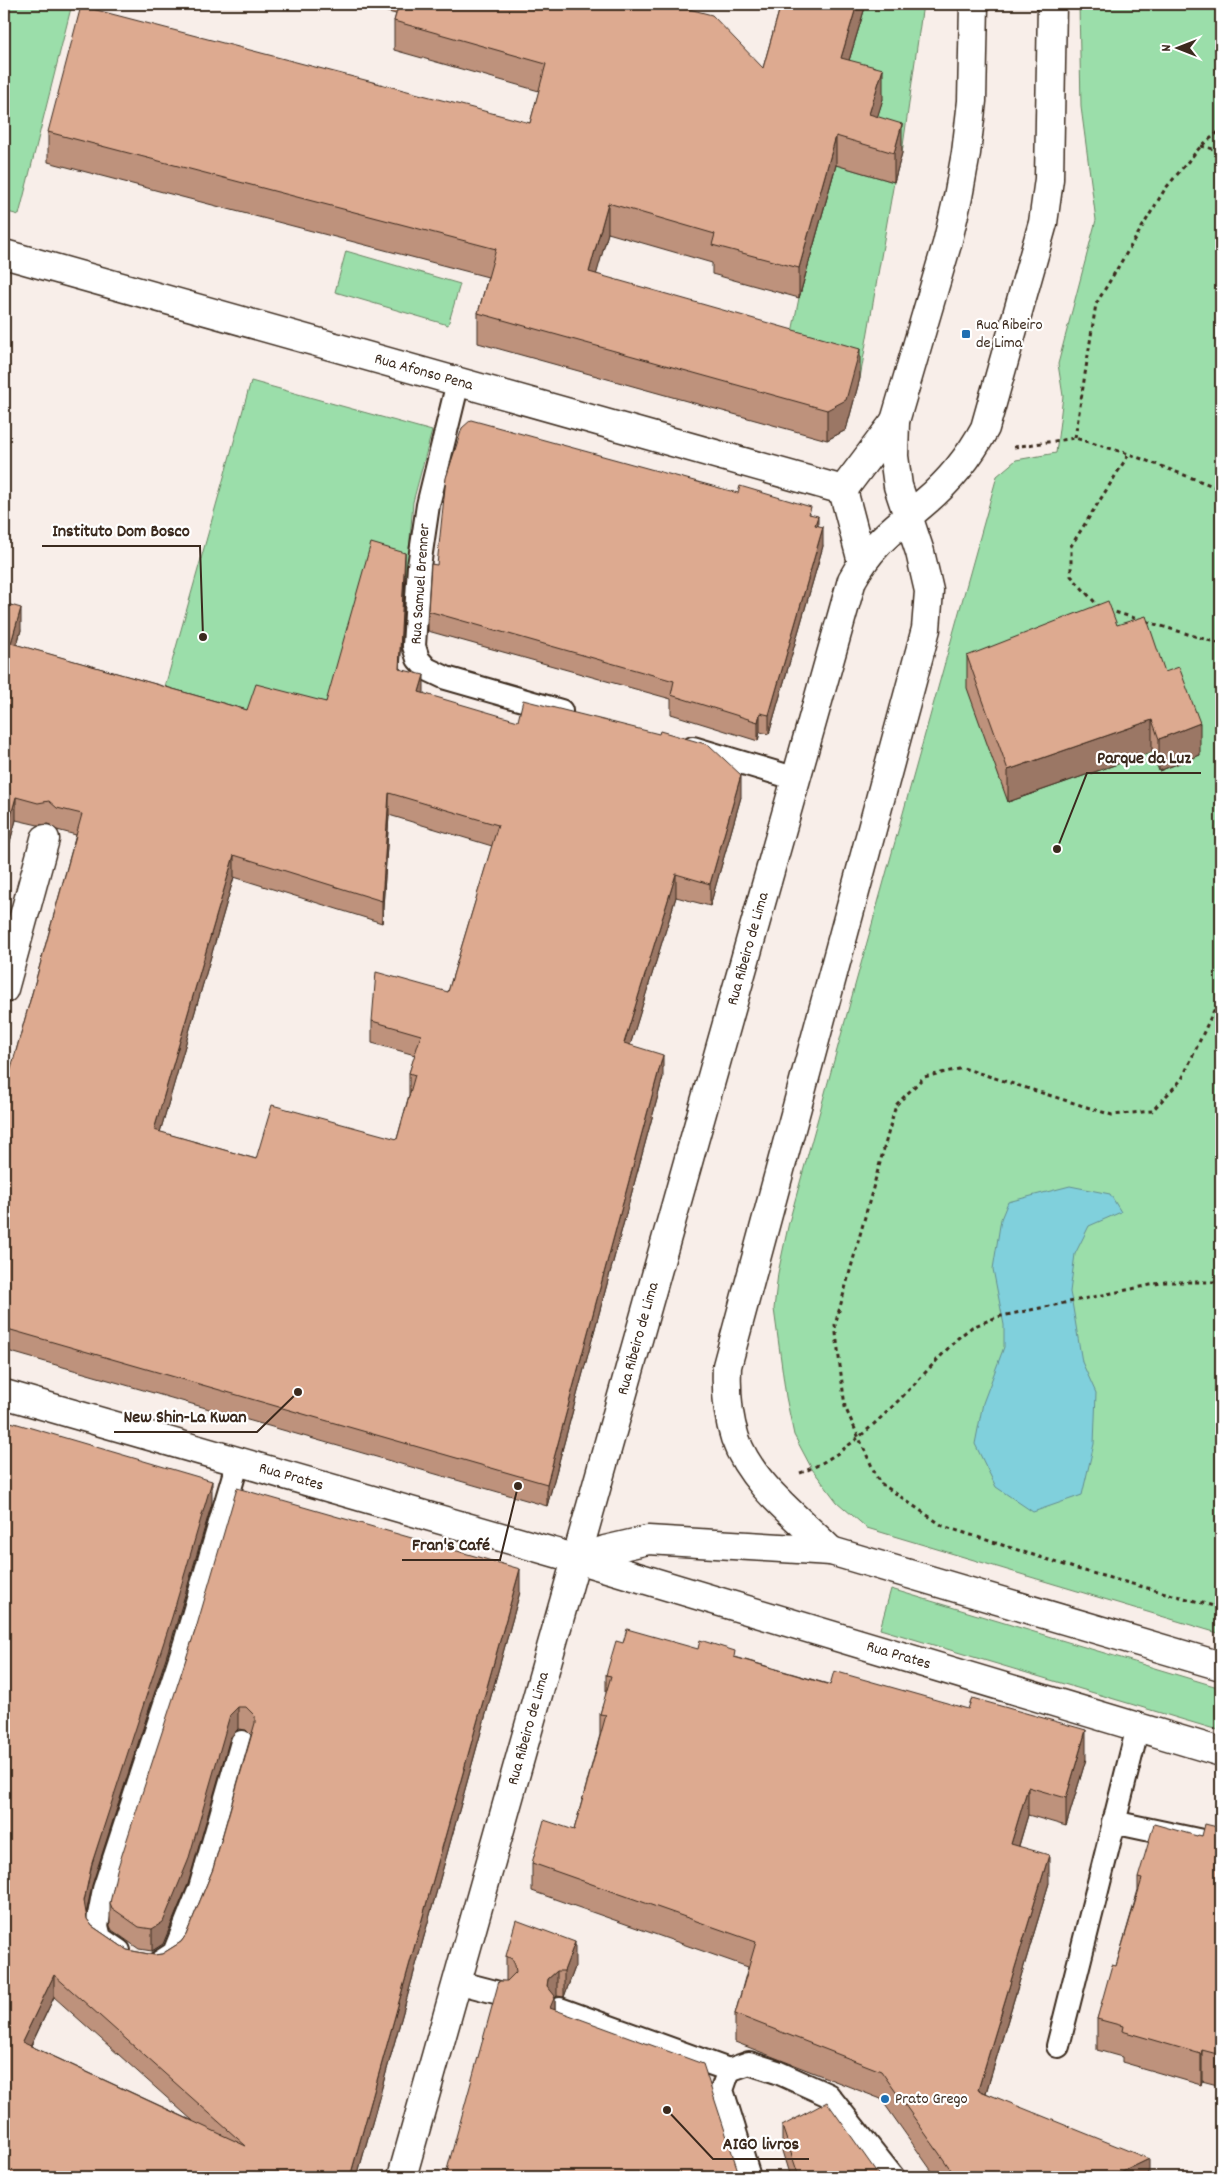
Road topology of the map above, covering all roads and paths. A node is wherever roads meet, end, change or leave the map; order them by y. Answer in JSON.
{"nodes":[{"id":1,"x":974,"y":4,"type":"edge"},
{"id":2,"x":1052,"y":4,"type":"edge"},
{"id":3,"x":1221,"y":130,"type":"edge"},
{"id":4,"x":1201,"y":146,"type":"junction"},
{"id":5,"x":1221,"y":151,"type":"edge"},
{"id":6,"x":4,"y":254,"type":"edge"},
{"id":7,"x":458,"y":382,"type":"junction"},
{"id":8,"x":895,"y":420,"type":"junction"},
{"id":9,"x":1075,"y":438,"type":"junction"},
{"id":10,"x":972,"y":453,"type":"junction"},
{"id":11,"x":1129,"y":454,"type":"junction"},
{"id":12,"x":1221,"y":489,"type":"edge"},
{"id":13,"x":843,"y":490,"type":"junction"},
{"id":14,"x":907,"y":517,"type":"junction"},
{"id":15,"x":862,"y":562,"type":"junction"},
{"id":16,"x":1221,"y":644,"type":"edge"},
{"id":17,"x":578,"y":716,"type":"edge"},
{"id":18,"x":672,"y":742,"type":"edge"},
{"id":19,"x":797,"y":779,"type":"junction"},
{"id":20,"x":45,"y":839,"type":"dead end"},
{"id":21,"x":4,"y":989,"type":"edge"},
{"id":22,"x":1221,"y":995,"type":"edge"},
{"id":23,"x":1221,"y":1282,"type":"edge"},
{"id":24,"x":4,"y":1394,"type":"edge"},
{"id":25,"x":860,"y":1438,"type":"junction"},
{"id":26,"x":238,"y":1461,"type":"junction"},
{"id":27,"x":764,"y":1485,"type":"junction"},
{"id":28,"x":831,"y":1551,"type":"junction"},
{"id":29,"x":578,"y":1559,"type":"junction"},
{"id":30,"x":1221,"y":1608,"type":"edge"},
{"id":31,"x":1221,"y":1666,"type":"edge"},
{"id":32,"x":1138,"y":1727,"type":"junction"},
{"id":33,"x":242,"y":1742,"type":"dead end"},
{"id":34,"x":1221,"y":1752,"type":"edge"},
{"id":35,"x":1114,"y":1822,"type":"junction"},
{"id":36,"x":1221,"y":1845,"type":"edge"},
{"id":37,"x":457,"y":1982,"type":"junction"},
{"id":38,"x":503,"y":1994,"type":"edge"},
{"id":39,"x":560,"y":2009,"type":"edge"},
{"id":40,"x":1058,"y":2046,"type":"dead end"},
{"id":41,"x":729,"y":2070,"type":"junction"},
{"id":42,"x":402,"y":2177,"type":"edge"},
{"id":43,"x":749,"y":2177,"type":"edge"},
{"id":44,"x":893,"y":2177,"type":"edge"}],
"edges":[{"from":1,"to":8,"type":"main road"},
{"from":2,"to":10,"type":"main road","name":"Rua Ribeiro de Lima"},
{"from":3,"to":4,"type":"path"},
{"from":4,"to":5,"type":"path"},
{"from":4,"to":9,"type":"path"},
{"from":6,"to":7,"type":"main road","name":"Rua Afonso Pena"},
{"from":7,"to":13,"type":"main road","name":"Rua Afonso Pena"},
{"from":7,"to":17,"type":"lane","name":"Rua Samuel Brenner"},
{"from":8,"to":13,"type":"main road"},
{"from":8,"to":14,"type":"main road"},
{"from":9,"to":10,"type":"path"},
{"from":9,"to":11,"type":"path"},
{"from":10,"to":14,"type":"main road","name":"Rua Ribeiro de Lima"},
{"from":11,"to":12,"type":"path"},
{"from":11,"to":16,"type":"path"},
{"from":13,"to":15,"type":"main road"},
{"from":14,"to":15,"type":"main road","name":"Rua Ribeiro de Lima"},
{"from":14,"to":27,"type":"main road"},
{"from":15,"to":19,"type":"main road","name":"Rua Ribeiro de Lima"},
{"from":18,"to":19,"type":"lane"},
{"from":19,"to":29,"type":"main road","name":"Rua Ribeiro de Lima"},
{"from":20,"to":21,"type":"main road"},
{"from":22,"to":25,"type":"path"},
{"from":23,"to":25,"type":"path"},
{"from":24,"to":26,"type":"main road","name":"Rua Prates"},
{"from":25,"to":27,"type":"path"},
{"from":25,"to":30,"type":"path"},
{"from":26,"to":29,"type":"main road","name":"Rua Prates"},
{"from":26,"to":33,"type":"lane"},
{"from":27,"to":28,"type":"main road"},
{"from":28,"to":29,"type":"main road"},
{"from":28,"to":31,"type":"main road"},
{"from":29,"to":32,"type":"main road","name":"Rua Prates"},
{"from":29,"to":37,"type":"main road","name":"Rua Ribeiro de Lima"},
{"from":32,"to":34,"type":"main road","name":"Rua Prates"},
{"from":32,"to":35,"type":"lane"},
{"from":35,"to":36,"type":"lane"},
{"from":35,"to":40,"type":"lane"},
{"from":37,"to":38,"type":"lane"},
{"from":37,"to":42,"type":"main road","name":"Rua Ribeiro de Lima"},
{"from":39,"to":41,"type":"lane"},
{"from":41,"to":43,"type":"lane"},
{"from":41,"to":44,"type":"lane"}]}
